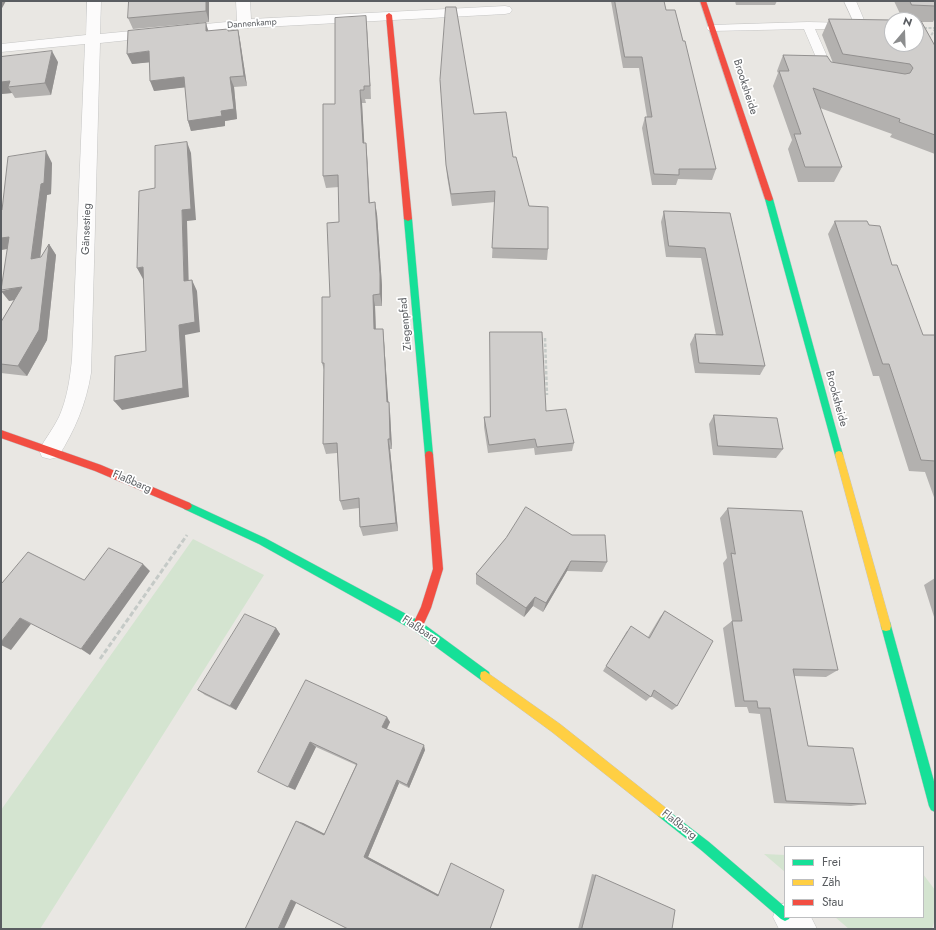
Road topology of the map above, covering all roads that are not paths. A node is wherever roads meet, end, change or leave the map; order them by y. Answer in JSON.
{"nodes":[{"id":1,"x":94,"y":1,"type":"edge"},
{"id":2,"x":243,"y":1,"type":"edge"},
{"id":3,"x":703,"y":1,"type":"edge"},
{"id":4,"x":850,"y":1,"type":"edge"},
{"id":5,"x":504,"y":10,"type":"dead end"},
{"id":6,"x":390,"y":15,"type":"junction"},
{"id":7,"x":244,"y":24,"type":"junction"},
{"id":8,"x":808,"y":25,"type":"junction"},
{"id":9,"x":860,"y":27,"type":"junction"},
{"id":10,"x":874,"y":27,"type":"edge"},
{"id":11,"x":712,"y":28,"type":"junction"},
{"id":12,"x":94,"y":39,"type":"junction"},
{"id":13,"x":1,"y":48,"type":"edge"},
{"id":14,"x":844,"y":75,"type":"edge"},
{"id":15,"x":1,"y":434,"type":"edge"},
{"id":16,"x":50,"y":450,"type":"junction"},
{"id":17,"x":417,"y":626,"type":"junction"},
{"id":18,"x":935,"y":806,"type":"edge"},
{"id":19,"x":784,"y":914,"type":"edge"},
{"id":20,"x":789,"y":918,"type":"edge"},
{"id":21,"x":802,"y":929,"type":"edge"}],
"edges":[{"from":1,"to":12,"type":"street","name":"Gänsestieg"},
{"from":2,"to":7,"type":"street"},
{"from":3,"to":11,"type":"street","name":"Brooksheide"},
{"from":4,"to":9,"type":"lane"},
{"from":5,"to":6,"type":"street","name":"Dannenkamp"},
{"from":6,"to":7,"type":"street","name":"Dannenkamp"},
{"from":6,"to":17,"type":"street","name":"Ziegenpfad"},
{"from":7,"to":12,"type":"street","name":"Dannenkamp"},
{"from":8,"to":9,"type":"lane"},
{"from":8,"to":11,"type":"lane"},
{"from":8,"to":14,"type":"lane"},
{"from":9,"to":10,"type":"lane"},
{"from":11,"to":18,"type":"street","name":"Brooksheide"},
{"from":12,"to":13,"type":"street","name":"Dannenkamp"},
{"from":12,"to":16,"type":"street","name":"Gänsestieg"},
{"from":15,"to":16,"type":"street","name":"Flaßbarg"},
{"from":16,"to":17,"type":"street","name":"Flaßbarg"},
{"from":17,"to":19,"type":"street","name":"Flaßbarg"},
{"from":20,"to":21,"type":"street"}]}
